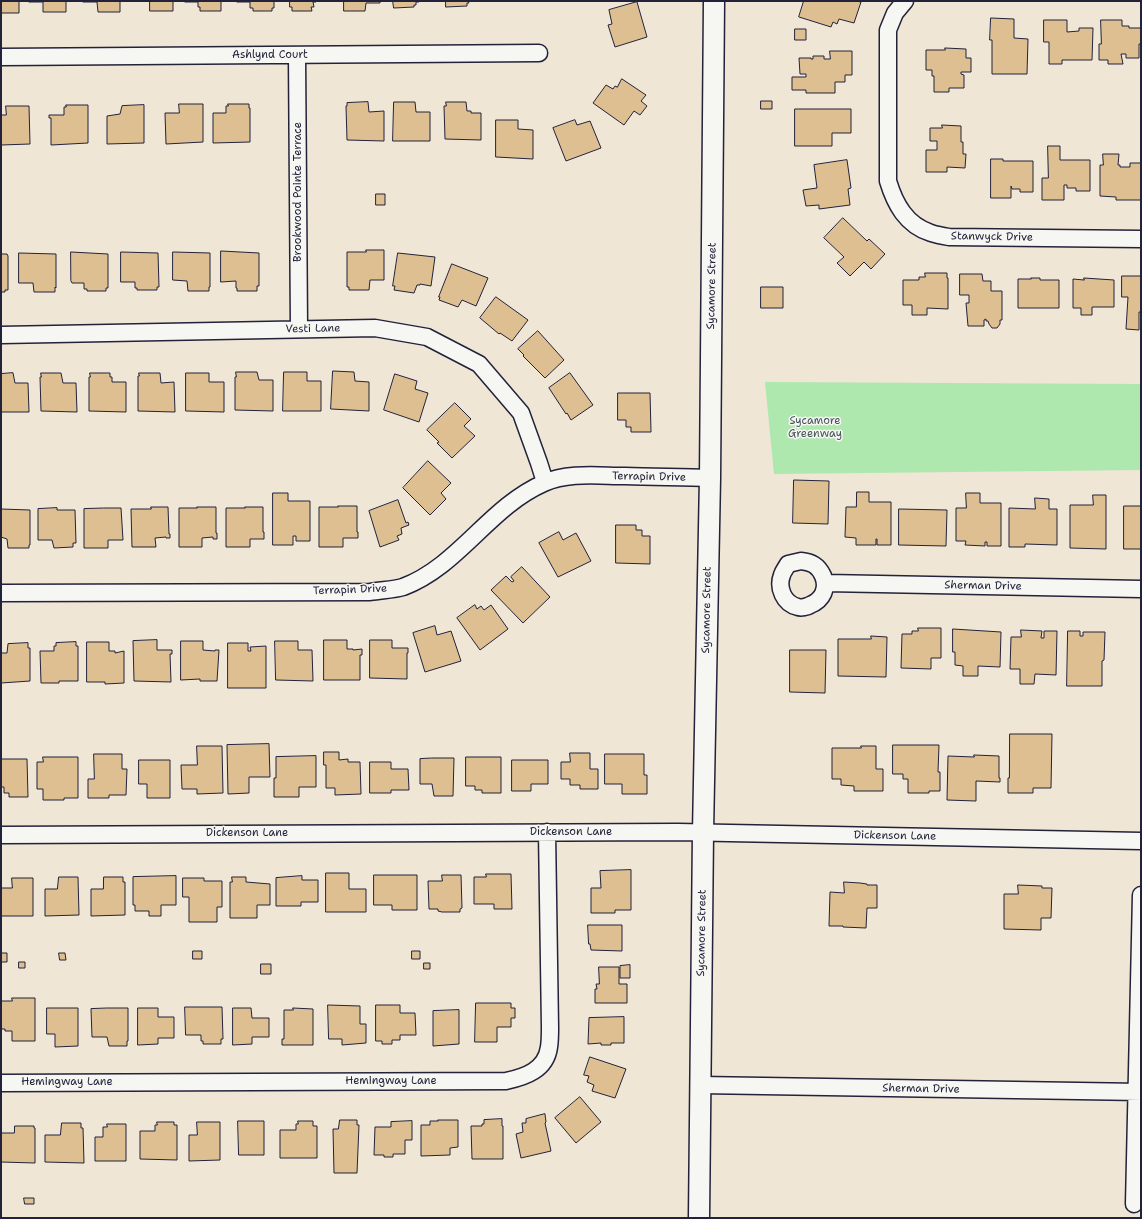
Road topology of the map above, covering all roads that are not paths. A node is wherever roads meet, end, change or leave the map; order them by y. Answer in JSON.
{"nodes":[{"id":1,"x":714,"y":1,"type":"edge"},
{"id":2,"x":905,"y":1,"type":"edge"},
{"id":3,"x":539,"y":53,"type":"dead end"},
{"id":4,"x":297,"y":55,"type":"junction"},
{"id":5,"x":1,"y":57,"type":"edge"},
{"id":6,"x":1141,"y":239,"type":"edge"},
{"id":7,"x":299,"y":329,"type":"junction"},
{"id":8,"x":1,"y":335,"type":"edge"},
{"id":9,"x":710,"y":478,"type":"junction"},
{"id":10,"x":544,"y":482,"type":"junction"},
{"id":11,"x":826,"y":584,"type":"dead end"},
{"id":12,"x":1141,"y":589,"type":"edge"},
{"id":13,"x":1,"y":592,"type":"edge"},
{"id":14,"x":547,"y":832,"type":"junction"},
{"id":15,"x":703,"y":832,"type":"junction"},
{"id":16,"x":1,"y":835,"type":"edge"},
{"id":17,"x":1141,"y":841,"type":"edge"},
{"id":18,"x":1141,"y":895,"type":"edge"},
{"id":19,"x":1,"y":1083,"type":"edge"},
{"id":20,"x":700,"y":1085,"type":"junction"},
{"id":21,"x":1139,"y":1092,"type":"edge"},
{"id":22,"x":1134,"y":1204,"type":"dead end"},
{"id":23,"x":699,"y":1218,"type":"edge"}],
"edges":[{"from":1,"to":9,"type":"street","name":"Sycamore Street"},
{"from":2,"to":6,"type":"street","name":"Stanwyck Drive"},
{"from":3,"to":4,"type":"street","name":"Ashlynd Court"},
{"from":4,"to":5,"type":"street","name":"Ashlynd Court"},
{"from":4,"to":7,"type":"street","name":"Brookwood Pointe Terrace"},
{"from":7,"to":8,"type":"street","name":"Vesti Lane"},
{"from":7,"to":10,"type":"street","name":"Vesti Lane"},
{"from":9,"to":10,"type":"street","name":"Terrapin Drive"},
{"from":9,"to":15,"type":"street","name":"Sycamore Street"},
{"from":10,"to":13,"type":"street","name":"Terrapin Drive"},
{"from":11,"to":12,"type":"street","name":"Sherman Drive"},
{"from":14,"to":15,"type":"street","name":"Dickenson Lane"},
{"from":14,"to":16,"type":"street","name":"Dickenson Lane"},
{"from":14,"to":19,"type":"street","name":"Hemingway Lane"},
{"from":15,"to":17,"type":"street","name":"Dickenson Lane"},
{"from":15,"to":20,"type":"street","name":"Sycamore Street"},
{"from":18,"to":21,"type":"street"},
{"from":20,"to":21,"type":"street","name":"Sherman Drive"},
{"from":20,"to":23,"type":"street","name":"Sycamore Street"},
{"from":21,"to":22,"type":"street"}]}
